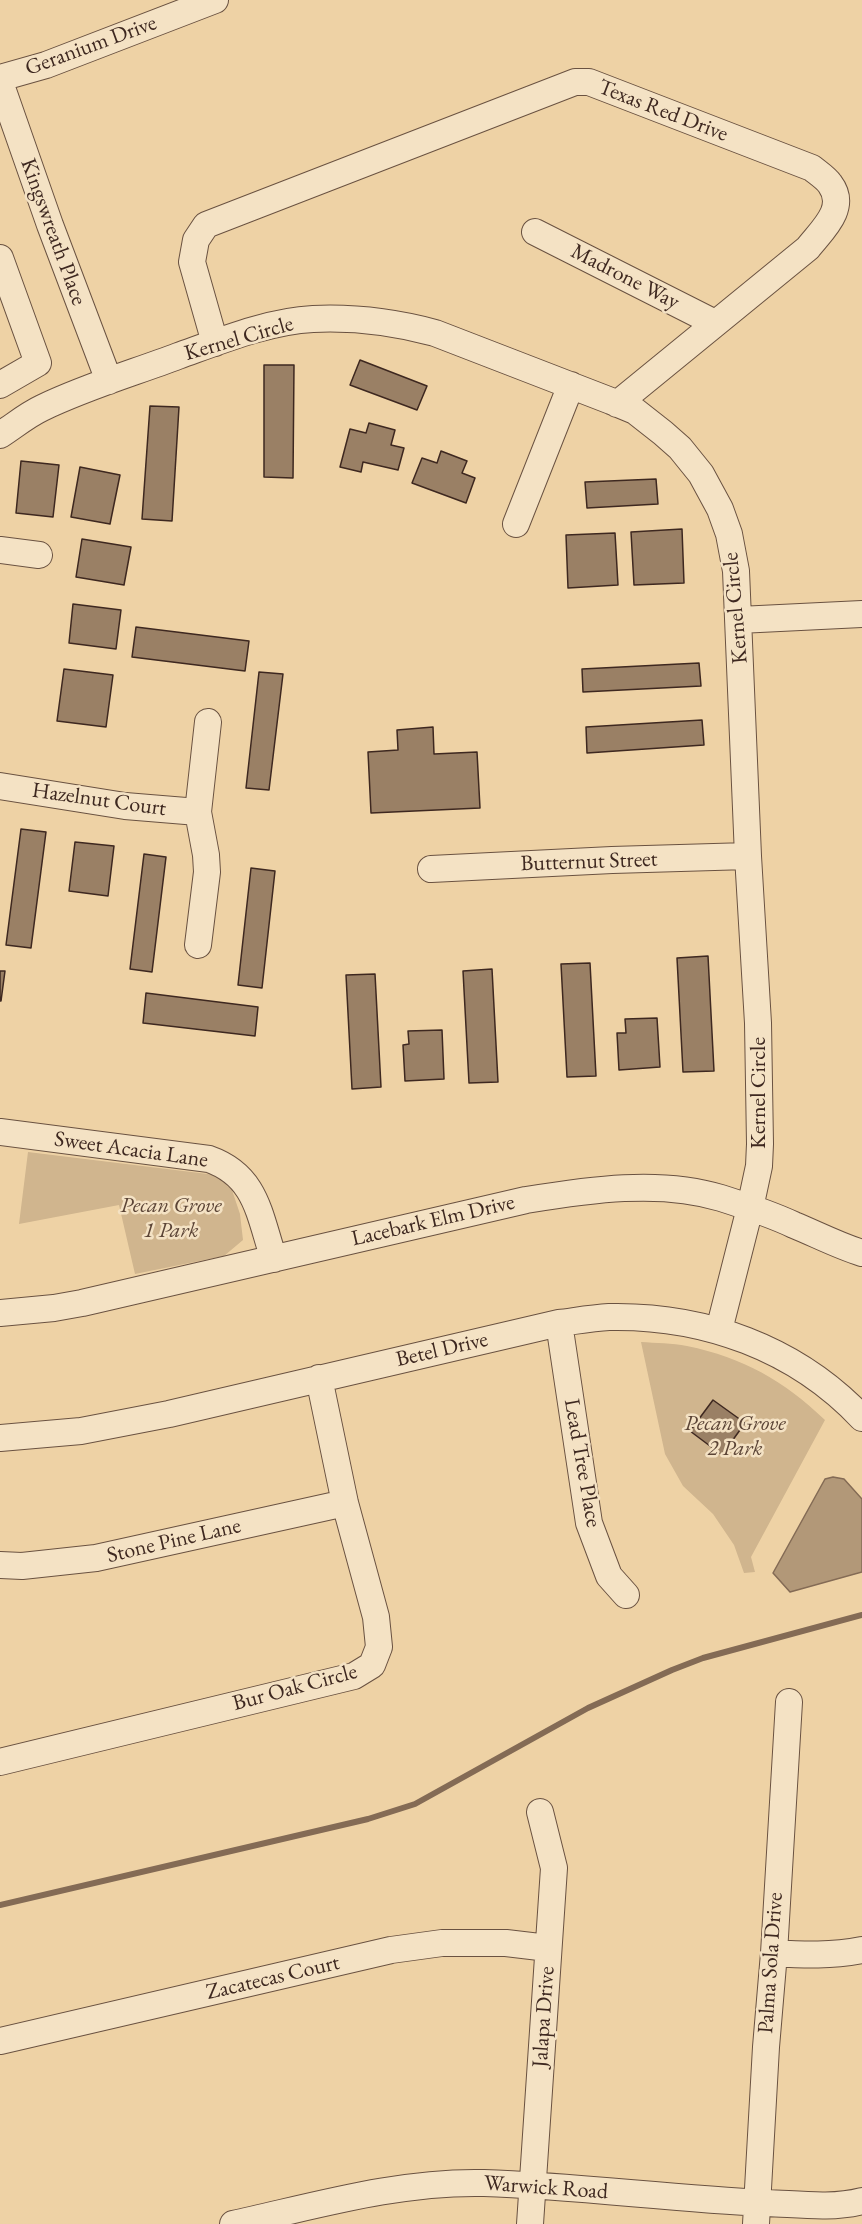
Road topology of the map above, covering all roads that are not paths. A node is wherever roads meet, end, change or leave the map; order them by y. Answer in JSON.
{"nodes":[{"id":1,"x":215,"y":0,"type":"edge"},
{"id":2,"x":0,"y":80,"type":"edge"},
{"id":3,"x":536,"y":232,"type":"dead end"},
{"id":4,"x":0,"y":258,"type":"edge"},
{"id":5,"x":715,"y":323,"type":"junction"},
{"id":6,"x":215,"y":343,"type":"junction"},
{"id":7,"x":109,"y":381,"type":"junction"},
{"id":8,"x":0,"y":385,"type":"edge"},
{"id":9,"x":572,"y":386,"type":"junction"},
{"id":10,"x":617,"y":404,"type":"junction"},
{"id":11,"x":0,"y":435,"type":"edge"},
{"id":12,"x":516,"y":524,"type":"dead end"},
{"id":13,"x":0,"y":550,"type":"edge"},
{"id":14,"x":39,"y":555,"type":"dead end"},
{"id":15,"x":862,"y":614,"type":"edge"},
{"id":16,"x":739,"y":620,"type":"junction"},
{"id":17,"x":208,"y":722,"type":"dead end"},
{"id":18,"x":0,"y":786,"type":"edge"},
{"id":19,"x":198,"y":812,"type":"junction"},
{"id":20,"x":748,"y":856,"type":"junction"},
{"id":21,"x":431,"y":869,"type":"dead end"},
{"id":22,"x":198,"y":945,"type":"dead end"},
{"id":23,"x":0,"y":1132,"type":"edge"},
{"id":24,"x":750,"y":1208,"type":"junction"},
{"id":25,"x":862,"y":1253,"type":"edge"},
{"id":26,"x":274,"y":1259,"type":"junction"},
{"id":27,"x":0,"y":1313,"type":"edge"},
{"id":28,"x":559,"y":1323,"type":"junction"},
{"id":29,"x":719,"y":1330,"type":"junction"},
{"id":30,"x":319,"y":1378,"type":"junction"},
{"id":31,"x":862,"y":1418,"type":"edge"},
{"id":32,"x":0,"y":1438,"type":"edge"},
{"id":33,"x":345,"y":1503,"type":"junction"},
{"id":34,"x":0,"y":1565,"type":"edge"},
{"id":35,"x":626,"y":1595,"type":"dead end"},
{"id":36,"x":789,"y":1702,"type":"dead end"},
{"id":37,"x":0,"y":1761,"type":"edge"},
{"id":38,"x":540,"y":1812,"type":"dead end"},
{"id":39,"x":548,"y":1948,"type":"junction"},
{"id":40,"x":862,"y":1950,"type":"edge"},
{"id":41,"x":774,"y":1953,"type":"junction"},
{"id":42,"x":0,"y":2041,"type":"edge"},
{"id":43,"x":534,"y":2185,"type":"junction"},
{"id":44,"x":862,"y":2201,"type":"edge"},
{"id":45,"x":757,"y":2213,"type":"edge"},
{"id":46,"x":233,"y":2224,"type":"edge"},
{"id":47,"x":530,"y":2224,"type":"edge"}],
"edges":[{"from":1,"to":2,"type":"street","name":"Geranium Drive"},
{"from":2,"to":7,"type":"street","name":"Kingswreath Place"},
{"from":3,"to":5,"type":"street","name":"Madrone Way"},
{"from":4,"to":8,"type":"street"},
{"from":5,"to":6,"type":"street","name":"Texas Red Drive"},
{"from":5,"to":10,"type":"street","name":"Texas Red Drive"},
{"from":6,"to":7,"type":"street","name":"Kernel Circle"},
{"from":6,"to":9,"type":"street","name":"Kernel Circle"},
{"from":7,"to":11,"type":"street","name":"Kernel Circle"},
{"from":9,"to":10,"type":"street","name":"Kernel Circle"},
{"from":9,"to":12,"type":"street"},
{"from":10,"to":16,"type":"street","name":"Kernel Circle"},
{"from":13,"to":14,"type":"street"},
{"from":15,"to":16,"type":"street"},
{"from":16,"to":20,"type":"street","name":"Kernel Circle"},
{"from":17,"to":19,"type":"street"},
{"from":18,"to":19,"type":"street","name":"Hazelnut Court"},
{"from":19,"to":22,"type":"street"},
{"from":20,"to":21,"type":"street","name":"Butternut Street"},
{"from":20,"to":24,"type":"street","name":"Kernel Circle"},
{"from":23,"to":26,"type":"street","name":"Sweet Acacia Lane"},
{"from":24,"to":25,"type":"street","name":"Lacebark Elm Drive"},
{"from":24,"to":26,"type":"street","name":"Lacebark Elm Drive"},
{"from":24,"to":29,"type":"street","name":"Kernel Circle"},
{"from":26,"to":27,"type":"street","name":"Lacebark Elm Drive"},
{"from":28,"to":29,"type":"street","name":"Betel Drive"},
{"from":28,"to":30,"type":"street","name":"Betel Drive"},
{"from":28,"to":35,"type":"street","name":"Lead Tree Place"},
{"from":29,"to":31,"type":"street","name":"Betel Drive"},
{"from":30,"to":32,"type":"street","name":"Betel Drive"},
{"from":30,"to":33,"type":"street","name":"Bur Oak Circle"},
{"from":33,"to":34,"type":"street","name":"Stone Pine Lane"},
{"from":33,"to":37,"type":"street","name":"Bur Oak Circle"},
{"from":36,"to":41,"type":"street","name":"Palma Sola Drive"},
{"from":38,"to":39,"type":"street","name":"Jalapa Drive"},
{"from":39,"to":42,"type":"street","name":"Zacatecas Court"},
{"from":39,"to":43,"type":"street","name":"Jalapa Drive"},
{"from":40,"to":41,"type":"street"},
{"from":41,"to":45,"type":"street","name":"Palma Sola Drive"},
{"from":43,"to":45,"type":"street","name":"Warwick Road"},
{"from":43,"to":46,"type":"street","name":"Warwick Road"},
{"from":43,"to":47,"type":"street","name":"Jalapa Drive"},
{"from":44,"to":45,"type":"street","name":"Warwick Road"}]}
